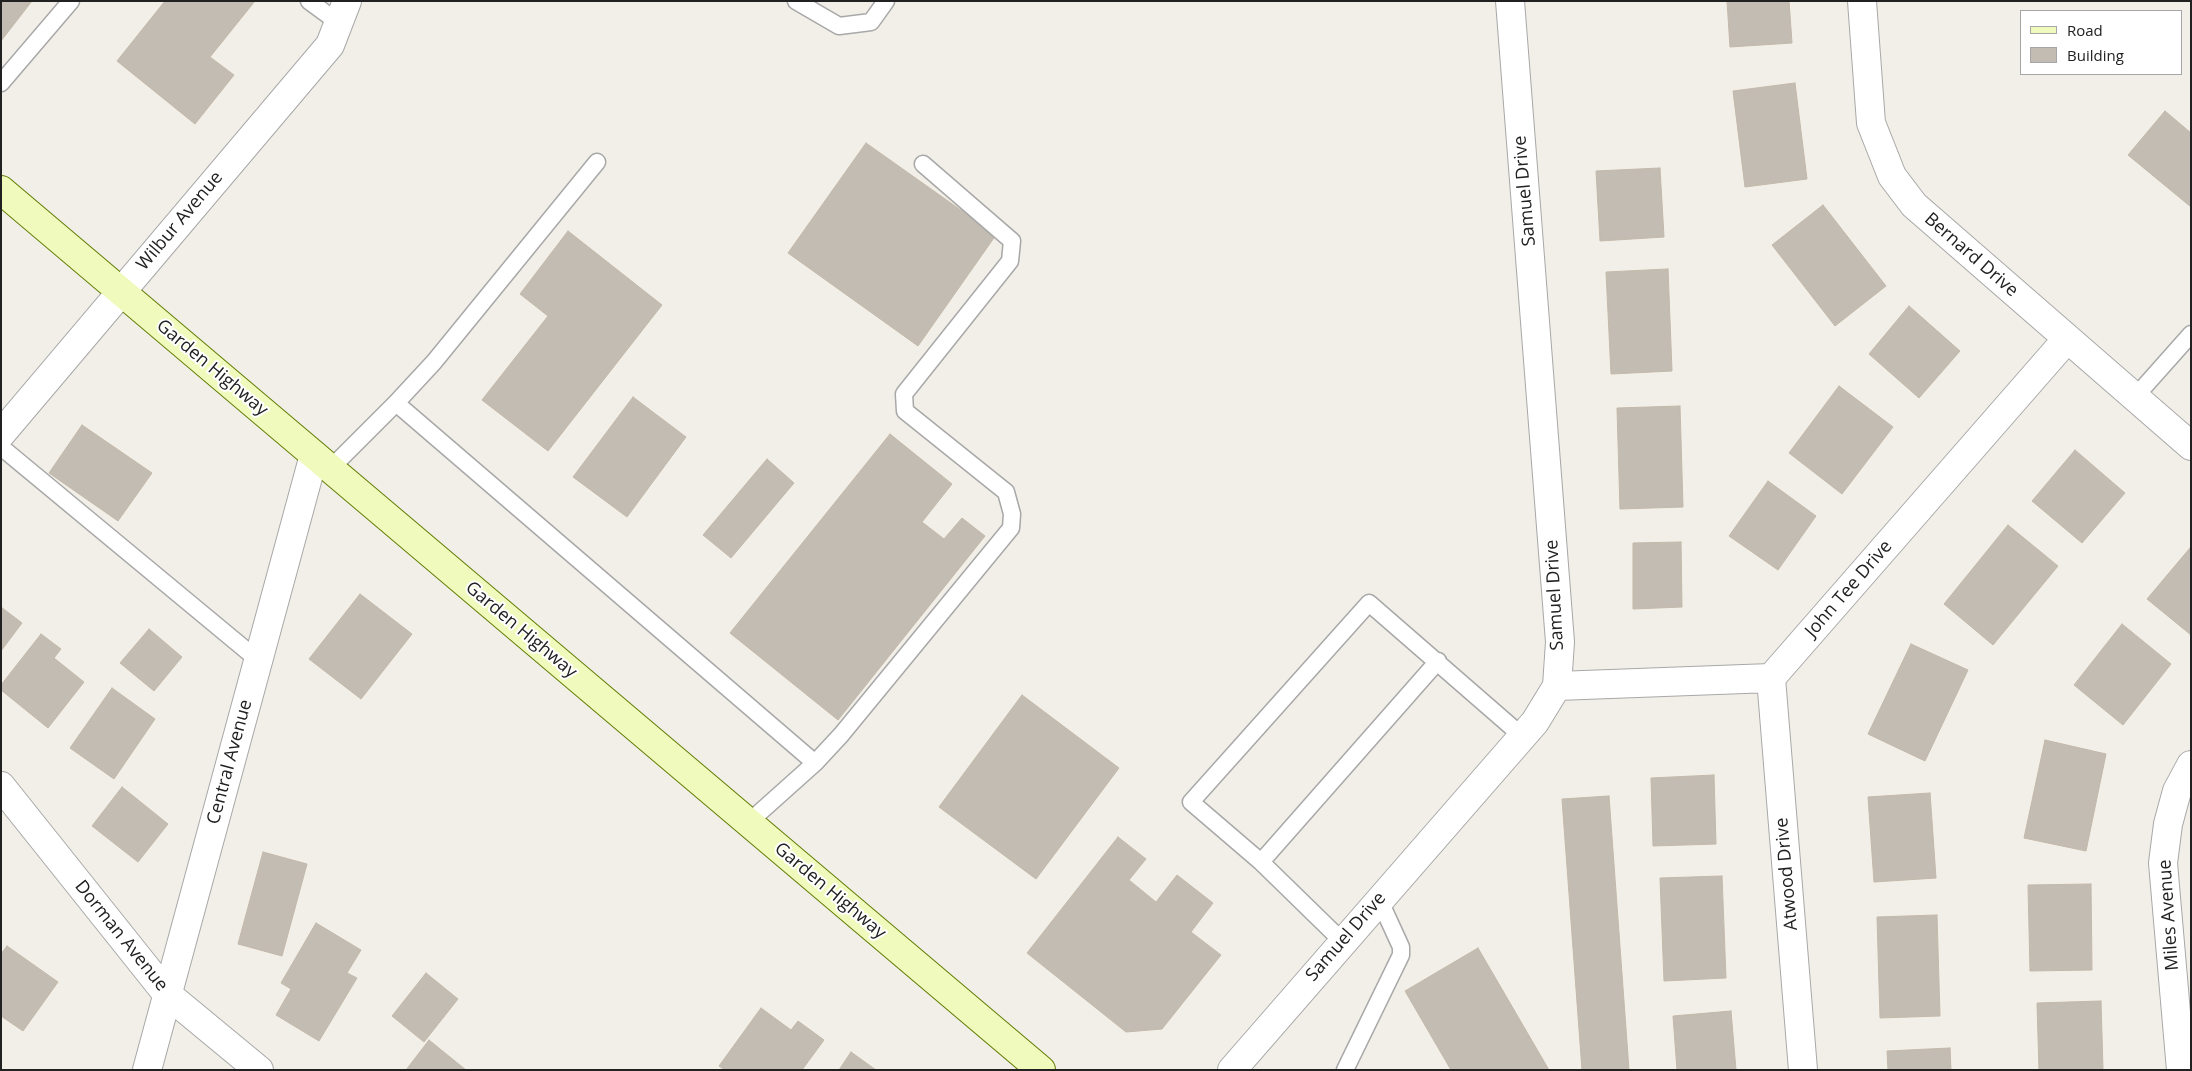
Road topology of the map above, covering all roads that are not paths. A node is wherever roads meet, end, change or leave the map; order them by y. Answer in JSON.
{"nodes":[{"id":1,"x":71,"y":1,"type":"edge"},
{"id":2,"x":309,"y":1,"type":"edge"},
{"id":3,"x":796,"y":1,"type":"edge"},
{"id":4,"x":886,"y":1,"type":"edge"},
{"id":5,"x":1510,"y":1,"type":"edge"},
{"id":6,"x":1862,"y":1,"type":"edge"},
{"id":7,"x":343,"y":12,"type":"edge"},
{"id":8,"x":1,"y":83,"type":"edge"},
{"id":9,"x":596,"y":162,"type":"dead end"},
{"id":10,"x":923,"y":164,"type":"dead end"},
{"id":11,"x":1,"y":190,"type":"edge"},
{"id":12,"x":121,"y":291,"type":"junction"},
{"id":13,"x":2191,"y":334,"type":"edge"},
{"id":14,"x":2067,"y":339,"type":"junction"},
{"id":15,"x":2136,"y":397,"type":"junction"},
{"id":16,"x":396,"y":403,"type":"junction"},
{"id":17,"x":1,"y":434,"type":"edge"},
{"id":18,"x":2191,"y":446,"type":"edge"},
{"id":19,"x":1,"y":447,"type":"edge"},
{"id":20,"x":322,"y":462,"type":"junction"},
{"id":21,"x":258,"y":660,"type":"junction"},
{"id":22,"x":1438,"y":661,"type":"junction"},
{"id":23,"x":1771,"y":678,"type":"junction"},
{"id":24,"x":1557,"y":686,"type":"junction"},
{"id":25,"x":1522,"y":736,"type":"junction"},
{"id":26,"x":815,"y":763,"type":"junction"},
{"id":27,"x":2191,"y":766,"type":"edge"},
{"id":28,"x":1,"y":786,"type":"edge"},
{"id":29,"x":749,"y":822,"type":"junction"},
{"id":30,"x":1261,"y":862,"type":"junction"},
{"id":31,"x":1379,"y":899,"type":"junction"},
{"id":32,"x":1342,"y":941,"type":"junction"},
{"id":33,"x":167,"y":994,"type":"junction"},
{"id":34,"x":147,"y":1070,"type":"edge"},
{"id":35,"x":259,"y":1070,"type":"edge"},
{"id":36,"x":1041,"y":1070,"type":"edge"},
{"id":37,"x":1232,"y":1070,"type":"edge"},
{"id":38,"x":1345,"y":1070,"type":"edge"},
{"id":39,"x":1803,"y":1070,"type":"edge"},
{"id":40,"x":2181,"y":1070,"type":"edge"}],
"edges":[{"from":1,"to":8,"type":"lane"},
{"from":2,"to":7,"type":"lane"},
{"from":3,"to":4,"type":"lane"},
{"from":5,"to":24,"type":"street","name":"Samuel Drive"},
{"from":6,"to":14,"type":"street","name":"Bernard Drive"},
{"from":7,"to":12,"type":"street","name":"Wilbur Avenue"},
{"from":9,"to":16,"type":"lane"},
{"from":10,"to":26,"type":"lane"},
{"from":11,"to":12,"type":"main road","name":"Garden Highway"},
{"from":12,"to":17,"type":"street","name":"Wilbur Avenue"},
{"from":12,"to":20,"type":"main road","name":"Garden Highway"},
{"from":13,"to":15,"type":"lane"},
{"from":14,"to":15,"type":"street","name":"Bernard Drive"},
{"from":14,"to":23,"type":"street","name":"John Tee Drive"},
{"from":15,"to":18,"type":"street","name":"Bernard Drive"},
{"from":16,"to":20,"type":"lane"},
{"from":16,"to":26,"type":"lane"},
{"from":19,"to":21,"type":"lane"},
{"from":20,"to":21,"type":"street","name":"Central Avenue"},
{"from":20,"to":29,"type":"main road","name":"Garden Highway"},
{"from":21,"to":33,"type":"street","name":"Central Avenue"},
{"from":22,"to":25,"type":"lane"},
{"from":22,"to":30,"type":"lane"},
{"from":22,"to":30,"type":"lane"},
{"from":23,"to":24,"type":"street"},
{"from":23,"to":39,"type":"street","name":"Atwood Drive"},
{"from":24,"to":25,"type":"street","name":"Samuel Drive"},
{"from":25,"to":31,"type":"street","name":"Samuel Drive"},
{"from":26,"to":29,"type":"lane"},
{"from":27,"to":40,"type":"street","name":"Miles Avenue"},
{"from":28,"to":33,"type":"street","name":"Dorman Avenue"},
{"from":29,"to":36,"type":"main road","name":"Garden Highway"},
{"from":30,"to":32,"type":"lane"},
{"from":31,"to":32,"type":"street","name":"Samuel Drive"},
{"from":31,"to":38,"type":"lane"},
{"from":32,"to":37,"type":"street","name":"Samuel Drive"},
{"from":33,"to":34,"type":"street","name":"Central Avenue"},
{"from":33,"to":35,"type":"street","name":"Dorman Avenue"}]}
